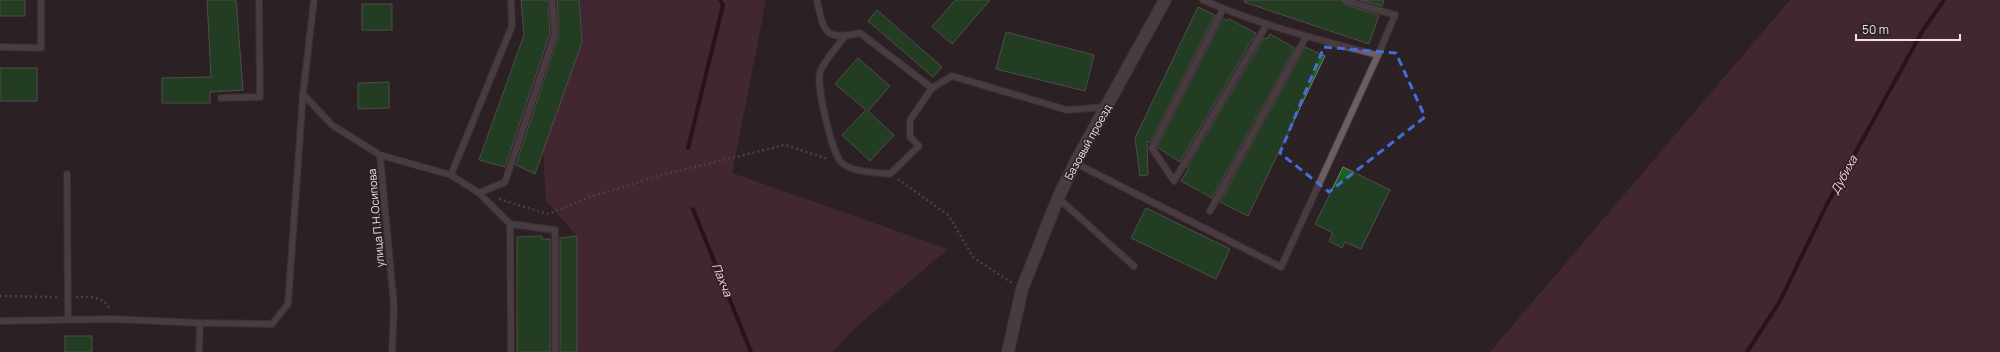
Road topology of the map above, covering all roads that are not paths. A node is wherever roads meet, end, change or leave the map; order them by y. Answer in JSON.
{"nodes":[{"id":1,"x":41,"y":0,"type":"edge"},
{"id":2,"x":259,"y":0,"type":"edge"},
{"id":3,"x":314,"y":0,"type":"edge"},
{"id":4,"x":511,"y":0,"type":"edge"},
{"id":5,"x":552,"y":0,"type":"edge"},
{"id":6,"x":817,"y":0,"type":"edge"},
{"id":7,"x":1165,"y":0,"type":"edge"},
{"id":8,"x":1203,"y":0,"type":"edge"},
{"id":9,"x":1344,"y":0,"type":"edge"},
{"id":10,"x":1223,"y":9,"type":"junction"},
{"id":11,"x":1267,"y":24,"type":"junction"},
{"id":12,"x":844,"y":36,"type":"junction"},
{"id":13,"x":1306,"y":37,"type":"junction"},
{"id":14,"x":0,"y":47,"type":"edge"},
{"id":15,"x":1378,"y":55,"type":"junction"},
{"id":16,"x":932,"y":88,"type":"junction"},
{"id":17,"x":303,"y":94,"type":"junction"},
{"id":18,"x":221,"y":98,"type":"dead end"},
{"id":19,"x":1107,"y":107,"type":"junction"},
{"id":20,"x":380,"y":155,"type":"junction"},
{"id":21,"x":1075,"y":163,"type":"junction"},
{"id":22,"x":67,"y":174,"type":"dead end"},
{"id":23,"x":451,"y":175,"type":"junction"},
{"id":24,"x":479,"y":193,"type":"junction"},
{"id":25,"x":1058,"y":198,"type":"junction"},
{"id":26,"x":1210,"y":211,"type":"dead end"},
{"id":27,"x":510,"y":224,"type":"junction"},
{"id":28,"x":1134,"y":266,"type":"dead end"},
{"id":29,"x":68,"y":319,"type":"junction"},
{"id":30,"x":0,"y":320,"type":"edge"},
{"id":31,"x":200,"y":323,"type":"junction"},
{"id":32,"x":199,"y":352,"type":"edge"},
{"id":33,"x":392,"y":352,"type":"edge"},
{"id":34,"x":511,"y":352,"type":"edge"},
{"id":35,"x":554,"y":352,"type":"edge"},
{"id":36,"x":1008,"y":352,"type":"edge"}],
"edges":[{"from":1,"to":14,"type":"lane"},
{"from":2,"to":18,"type":"lane"},
{"from":3,"to":17,"type":"lane"},
{"from":4,"to":23,"type":"lane"},
{"from":5,"to":24,"type":"lane"},
{"from":6,"to":12,"type":"lane"},
{"from":7,"to":19,"type":"street","name":"Базовый проезд"},
{"from":8,"to":10,"type":"lane"},
{"from":9,"to":15,"type":"lane"},
{"from":10,"to":11,"type":"lane"},
{"from":10,"to":11,"type":"lane"},
{"from":11,"to":13,"type":"lane"},
{"from":12,"to":16,"type":"lane"},
{"from":12,"to":16,"type":"lane"},
{"from":13,"to":15,"type":"lane"},
{"from":13,"to":26,"type":"lane"},
{"from":15,"to":21,"type":"lane"},
{"from":16,"to":19,"type":"lane"},
{"from":17,"to":20,"type":"lane","name":"улица П.Н.Осипова"},
{"from":17,"to":31,"type":"lane"},
{"from":19,"to":21,"type":"street","name":"Базовый проезд"},
{"from":20,"to":23,"type":"lane"},
{"from":20,"to":33,"type":"lane","name":"улица П.Н.Осипова"},
{"from":21,"to":25,"type":"street","name":"Базовый проезд"},
{"from":22,"to":29,"type":"lane"},
{"from":23,"to":24,"type":"lane"},
{"from":24,"to":27,"type":"lane"},
{"from":25,"to":28,"type":"lane"},
{"from":25,"to":36,"type":"street","name":"Базовый проезд"},
{"from":27,"to":34,"type":"lane"},
{"from":27,"to":35,"type":"lane"},
{"from":29,"to":30,"type":"lane"},
{"from":29,"to":31,"type":"lane"},
{"from":31,"to":32,"type":"lane"}]}
